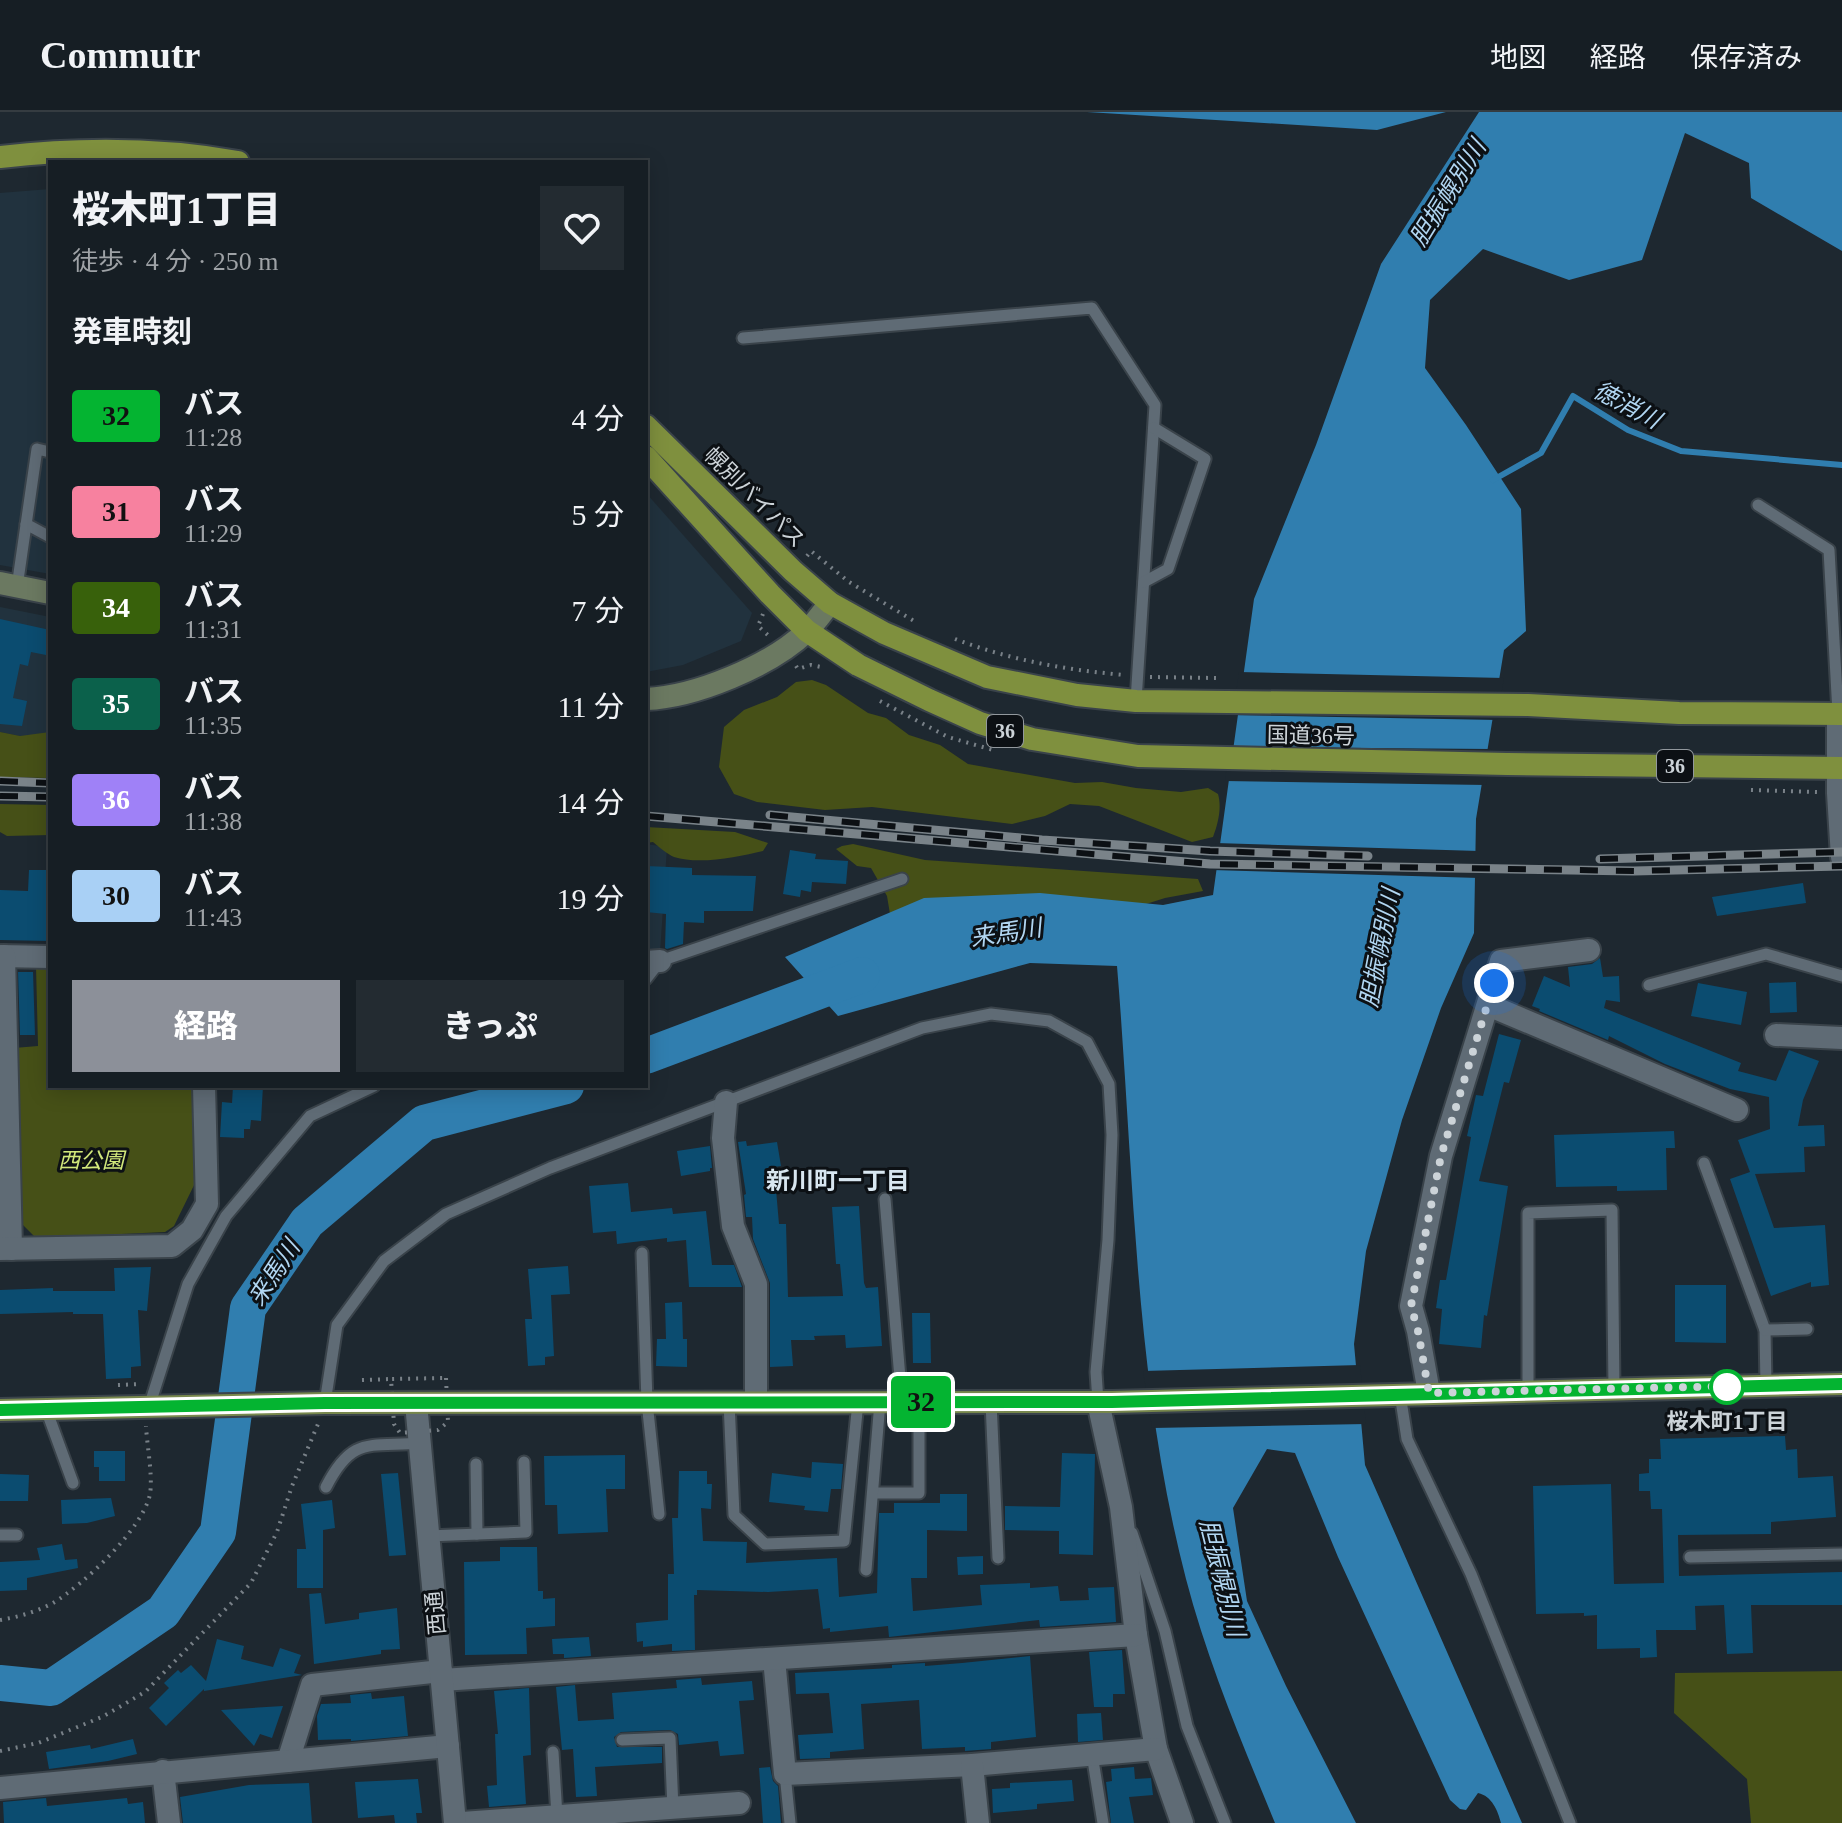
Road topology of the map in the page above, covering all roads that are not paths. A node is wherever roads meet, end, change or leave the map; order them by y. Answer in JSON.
{"nodes":[{"id":1,"x":0,"y":157,"type":"edge"},
{"id":2,"x":227,"y":160,"type":"edge"},
{"id":3,"x":743,"y":338,"type":"dead end"},
{"id":4,"x":648,"y":428,"type":"edge"},
{"id":5,"x":1154,"y":428,"type":"junction"},
{"id":6,"x":48,"y":452,"type":"edge"},
{"id":7,"x":648,"y":459,"type":"edge"},
{"id":8,"x":1758,"y":505,"type":"dead end"},
{"id":9,"x":26,"y":524,"type":"junction"},
{"id":10,"x":48,"y":536,"type":"edge"},
{"id":11,"x":1144,"y":582,"type":"junction"},
{"id":12,"x":8,"y":585,"type":"edge"},
{"id":13,"x":48,"y":593,"type":"edge"},
{"id":14,"x":830,"y":603,"type":"junction"},
{"id":15,"x":807,"y":631,"type":"junction"},
{"id":16,"x":1839,"y":666,"type":"edge"},
{"id":17,"x":648,"y":699,"type":"edge"},
{"id":18,"x":1136,"y":701,"type":"junction"},
{"id":19,"x":1840,"y":714,"type":"edge"},
{"id":20,"x":1840,"y":768,"type":"edge"},
{"id":21,"x":1842,"y":857,"type":"edge"},
{"id":22,"x":902,"y":879,"type":"dead end"},
{"id":23,"x":1589,"y":950,"type":"dead end"},
{"id":24,"x":2,"y":956,"type":"edge"},
{"id":25,"x":48,"y":957,"type":"edge"},
{"id":26,"x":653,"y":961,"type":"edge"},
{"id":27,"x":1842,"y":976,"type":"edge"},
{"id":28,"x":1649,"y":985,"type":"dead end"},
{"id":29,"x":1488,"y":1005,"type":"junction"},
{"id":30,"x":1776,"y":1035,"type":"dead end"},
{"id":31,"x":1842,"y":1038,"type":"edge"},
{"id":32,"x":204,"y":1088,"type":"edge"},
{"id":33,"x":370,"y":1088,"type":"edge"},
{"id":34,"x":726,"y":1102,"type":"junction"},
{"id":35,"x":1737,"y":1110,"type":"dead end"},
{"id":36,"x":1704,"y":1163,"type":"dead end"},
{"id":37,"x":885,"y":1199,"type":"dead end"},
{"id":38,"x":192,"y":1230,"type":"junction"},
{"id":39,"x":209,"y":1246,"type":"junction"},
{"id":40,"x":6,"y":1249,"type":"edge"},
{"id":41,"x":642,"y":1253,"type":"dead end"},
{"id":42,"x":1807,"y":1329,"type":"dead end"},
{"id":43,"x":1765,"y":1330,"type":"junction"},
{"id":44,"x":1842,"y":1384,"type":"edge"},
{"id":45,"x":1766,"y":1386,"type":"junction"},
{"id":46,"x":1614,"y":1389,"type":"junction"},
{"id":47,"x":1528,"y":1390,"type":"junction"},
{"id":48,"x":1395,"y":1393,"type":"junction"},
{"id":49,"x":1429,"y":1393,"type":"junction"},
{"id":50,"x":647,"y":1402,"type":"junction"},
{"id":51,"x":729,"y":1402,"type":"junction"},
{"id":52,"x":756,"y":1402,"type":"junction"},
{"id":53,"x":890,"y":1402,"type":"junction"},
{"id":54,"x":991,"y":1402,"type":"junction"},
{"id":55,"x":1105,"y":1402,"type":"junction"},
{"id":56,"x":416,"y":1403,"type":"junction"},
{"id":57,"x":46,"y":1409,"type":"junction"},
{"id":58,"x":0,"y":1410,"type":"edge"},
{"id":59,"x":317,"y":1410,"type":"junction"},
{"id":60,"x":154,"y":1413,"type":"junction"},
{"id":61,"x":420,"y":1443,"type":"junction"},
{"id":62,"x":524,"y":1462,"type":"dead end"},
{"id":63,"x":476,"y":1464,"type":"dead end"},
{"id":64,"x":73,"y":1483,"type":"dead end"},
{"id":65,"x":326,"y":1487,"type":"dead end"},
{"id":66,"x":874,"y":1493,"type":"junction"},
{"id":67,"x":1121,"y":1507,"type":"junction"},
{"id":68,"x":659,"y":1514,"type":"dead end"},
{"id":69,"x":477,"y":1534,"type":"junction"},
{"id":70,"x":0,"y":1535,"type":"edge"},
{"id":71,"x":17,"y":1535,"type":"dead end"},
{"id":72,"x":428,"y":1536,"type":"junction"},
{"id":73,"x":1842,"y":1554,"type":"edge"},
{"id":74,"x":1690,"y":1557,"type":"dead end"},
{"id":75,"x":998,"y":1558,"type":"dead end"},
{"id":76,"x":866,"y":1570,"type":"dead end"},
{"id":77,"x":1136,"y":1635,"type":"junction"},
{"id":78,"x":774,"y":1659,"type":"junction"},
{"id":79,"x":441,"y":1675,"type":"junction"},
{"id":80,"x":622,"y":1740,"type":"dead end"},
{"id":81,"x":448,"y":1746,"type":"junction"},
{"id":82,"x":1156,"y":1749,"type":"junction"},
{"id":83,"x":553,"y":1752,"type":"dead end"},
{"id":84,"x":1092,"y":1754,"type":"junction"},
{"id":85,"x":288,"y":1761,"type":"junction"},
{"id":86,"x":972,"y":1765,"type":"junction"},
{"id":87,"x":163,"y":1771,"type":"junction"},
{"id":88,"x":785,"y":1774,"type":"junction"},
{"id":89,"x":0,"y":1788,"type":"edge"},
{"id":90,"x":739,"y":1803,"type":"dead end"},
{"id":91,"x":673,"y":1810,"type":"junction"},
{"id":92,"x":557,"y":1816,"type":"junction"},
{"id":93,"x":169,"y":1823,"type":"edge"},
{"id":94,"x":455,"y":1823,"type":"edge"},
{"id":95,"x":462,"y":1823,"type":"edge"},
{"id":96,"x":790,"y":1823,"type":"edge"},
{"id":97,"x":978,"y":1823,"type":"edge"},
{"id":98,"x":1103,"y":1823,"type":"edge"},
{"id":99,"x":1182,"y":1823,"type":"edge"},
{"id":100,"x":1225,"y":1823,"type":"edge"},
{"id":101,"x":1570,"y":1823,"type":"edge"}],
"edges":[{"from":1,"to":2,"type":"highway"},
{"from":3,"to":5,"type":"lane"},
{"from":4,"to":14,"type":"highway","name":"幌別バイパス","number":"36"},
{"from":5,"to":11,"type":"lane"},
{"from":5,"to":11,"type":"lane"},
{"from":6,"to":9,"type":"lane"},
{"from":7,"to":15,"type":"highway","number":"36"},
{"from":8,"to":16,"type":"lane"},
{"from":9,"to":10,"type":"lane"},
{"from":9,"to":12,"type":"lane"},
{"from":11,"to":18,"type":"lane"},
{"from":12,"to":13,"type":"main road"},
{"from":14,"to":15,"type":"main road"},
{"from":14,"to":18,"type":"highway","name":"国道36号","number":"36"},
{"from":15,"to":17,"type":"main road"},
{"from":15,"to":20,"type":"highway","name":"国道36号","number":"36"},
{"from":16,"to":19,"type":"lane"},
{"from":18,"to":19,"type":"highway","name":"国道36号","number":"36"},
{"from":19,"to":20,"type":"street"},
{"from":20,"to":21,"type":"street"},
{"from":22,"to":26,"type":"lane"},
{"from":23,"to":29,"type":"street"},
{"from":24,"to":25,"type":"street"},
{"from":24,"to":40,"type":"street"},
{"from":27,"to":28,"type":"lane"},
{"from":29,"to":35,"type":"street"},
{"from":29,"to":49,"type":"street"},
{"from":30,"to":31,"type":"street"},
{"from":32,"to":38,"type":"street"},
{"from":33,"to":39,"type":"lane"},
{"from":34,"to":52,"type":"street"},
{"from":34,"to":55,"type":"lane"},
{"from":34,"to":59,"type":"lane"},
{"from":36,"to":43,"type":"lane"},
{"from":37,"to":53,"type":"lane"},
{"from":38,"to":39,"type":"lane"},
{"from":38,"to":40,"type":"street"},
{"from":39,"to":60,"type":"lane"},
{"from":41,"to":50,"type":"lane"},
{"from":42,"to":43,"type":"lane"},
{"from":43,"to":45,"type":"lane"},
{"from":44,"to":45,"type":"main road"},
{"from":45,"to":46,"type":"main road"},
{"from":46,"to":47,"type":"main road"},
{"from":46,"to":47,"type":"lane"},
{"from":47,"to":49,"type":"main road"},
{"from":48,"to":49,"type":"main road"},
{"from":48,"to":55,"type":"main road"},
{"from":48,"to":101,"type":"lane"},
{"from":50,"to":51,"type":"main road"},
{"from":50,"to":56,"type":"main road"},
{"from":50,"to":68,"type":"lane"},
{"from":51,"to":52,"type":"main road"},
{"from":51,"to":53,"type":"lane"},
{"from":52,"to":53,"type":"main road"},
{"from":53,"to":54,"type":"main road"},
{"from":53,"to":66,"type":"lane"},
{"from":53,"to":66,"type":"lane"},
{"from":54,"to":55,"type":"main road"},
{"from":54,"to":75,"type":"lane"},
{"from":55,"to":67,"type":"street"},
{"from":56,"to":59,"type":"main road"},
{"from":56,"to":61,"type":"street","name":"西通"},
{"from":57,"to":58,"type":"main road"},
{"from":57,"to":60,"type":"main road"},
{"from":57,"to":64,"type":"lane"},
{"from":59,"to":60,"type":"main road"},
{"from":61,"to":65,"type":"lane"},
{"from":61,"to":72,"type":"street","name":"西通"},
{"from":62,"to":69,"type":"lane"},
{"from":63,"to":69,"type":"lane"},
{"from":66,"to":76,"type":"lane"},
{"from":67,"to":77,"type":"street"},
{"from":67,"to":100,"type":"lane"},
{"from":69,"to":72,"type":"lane"},
{"from":70,"to":71,"type":"lane"},
{"from":72,"to":79,"type":"street","name":"西通"},
{"from":73,"to":74,"type":"lane"},
{"from":77,"to":78,"type":"street"},
{"from":77,"to":82,"type":"street"},
{"from":78,"to":79,"type":"street"},
{"from":78,"to":88,"type":"street"},
{"from":79,"to":81,"type":"street","name":"西通"},
{"from":79,"to":85,"type":"street"},
{"from":80,"to":91,"type":"lane"},
{"from":81,"to":85,"type":"street"},
{"from":81,"to":94,"type":"street","name":"西通"},
{"from":82,"to":84,"type":"street"},
{"from":82,"to":99,"type":"street"},
{"from":83,"to":92,"type":"lane"},
{"from":84,"to":86,"type":"street"},
{"from":84,"to":98,"type":"lane"},
{"from":85,"to":87,"type":"street"},
{"from":86,"to":88,"type":"street"},
{"from":86,"to":97,"type":"street"},
{"from":87,"to":89,"type":"street"},
{"from":87,"to":93,"type":"street"},
{"from":88,"to":96,"type":"lane"},
{"from":90,"to":91,"type":"street"},
{"from":91,"to":92,"type":"street"},
{"from":92,"to":95,"type":"street"}]}
